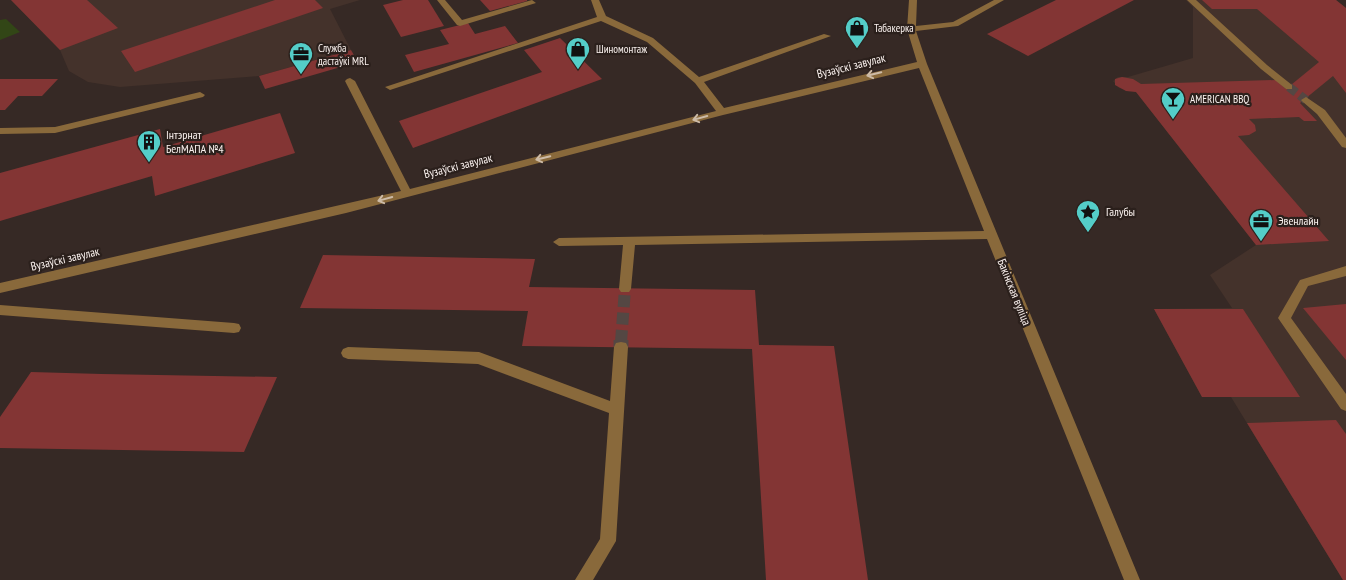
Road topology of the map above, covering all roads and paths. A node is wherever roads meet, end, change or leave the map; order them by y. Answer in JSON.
{"nodes":[{"id":1,"x":442,"y":0,"type":"edge"},
{"id":2,"x":595,"y":0,"type":"edge"},
{"id":3,"x":913,"y":0,"type":"edge"},
{"id":4,"x":1000,"y":0,"type":"edge"},
{"id":5,"x":1191,"y":0,"type":"edge"},
{"id":6,"x":532,"y":3,"type":"dead end"},
{"id":7,"x":602,"y":18,"type":"junction"},
{"id":8,"x":911,"y":29,"type":"junction"},
{"id":9,"x":827,"y":36,"type":"dead end"},
{"id":10,"x":922,"y":64,"type":"junction"},
{"id":11,"x":350,"y":81,"type":"dead end"},
{"id":12,"x":698,"y":81,"type":"junction"},
{"id":13,"x":390,"y":86,"type":"dead end"},
{"id":14,"x":1289,"y":87,"type":"tunnel mouth"},
{"id":15,"x":200,"y":95,"type":"dead end"},
{"id":16,"x":1306,"y":100,"type":"tunnel mouth"},
{"id":17,"x":722,"y":112,"type":"junction"},
{"id":18,"x":0,"y":131,"type":"edge"},
{"id":19,"x":1346,"y":145,"type":"edge"},
{"id":20,"x":407,"y":193,"type":"junction"},
{"id":21,"x":992,"y":235,"type":"junction"},
{"id":22,"x":629,"y":241,"type":"junction"},
{"id":23,"x":559,"y":242,"type":"dead end"},
{"id":24,"x":1346,"y":271,"type":"edge"},
{"id":25,"x":0,"y":288,"type":"edge"},
{"id":26,"x":625,"y":289,"type":"tunnel mouth"},
{"id":27,"x":0,"y":310,"type":"edge"},
{"id":28,"x":234,"y":328,"type":"dead end"},
{"id":29,"x":622,"y":347,"type":"tunnel mouth"},
{"id":30,"x":348,"y":353,"type":"dead end"},
{"id":31,"x":1346,"y":405,"type":"edge"},
{"id":32,"x":617,"y":410,"type":"junction"},
{"id":33,"x":583,"y":580,"type":"edge"},
{"id":34,"x":1132,"y":580,"type":"edge"}],
"edges":[{"from":1,"to":6,"type":"street"},
{"from":2,"to":7,"type":"street"},
{"from":3,"to":8,"type":"street","name":"Бакінская вуліца"},
{"from":4,"to":8,"type":"street"},
{"from":5,"to":14,"type":"street"},
{"from":7,"to":12,"type":"street"},
{"from":7,"to":13,"type":"street"},
{"from":8,"to":10,"type":"street","name":"Бакінская вуліца"},
{"from":9,"to":12,"type":"street"},
{"from":10,"to":17,"type":"street","name":"Вузаўскі завулак","one_way":true},
{"from":10,"to":21,"type":"street","name":"Бакінская вуліца"},
{"from":11,"to":20,"type":"street"},
{"from":12,"to":17,"type":"street"},
{"from":15,"to":18,"type":"street"},
{"from":16,"to":19,"type":"street"},
{"from":17,"to":20,"type":"street","name":"Вузаўскі завулак","one_way":true},
{"from":20,"to":25,"type":"street","name":"Вузаўскі завулак","one_way":true},
{"from":21,"to":22,"type":"street"},
{"from":21,"to":34,"type":"street","name":"Бакінская вуліца"},
{"from":22,"to":23,"type":"street"},
{"from":22,"to":26,"type":"street"},
{"from":24,"to":31,"type":"street"},
{"from":27,"to":28,"type":"street"},
{"from":29,"to":32,"type":"street"},
{"from":30,"to":32,"type":"street"},
{"from":32,"to":33,"type":"street"}]}
